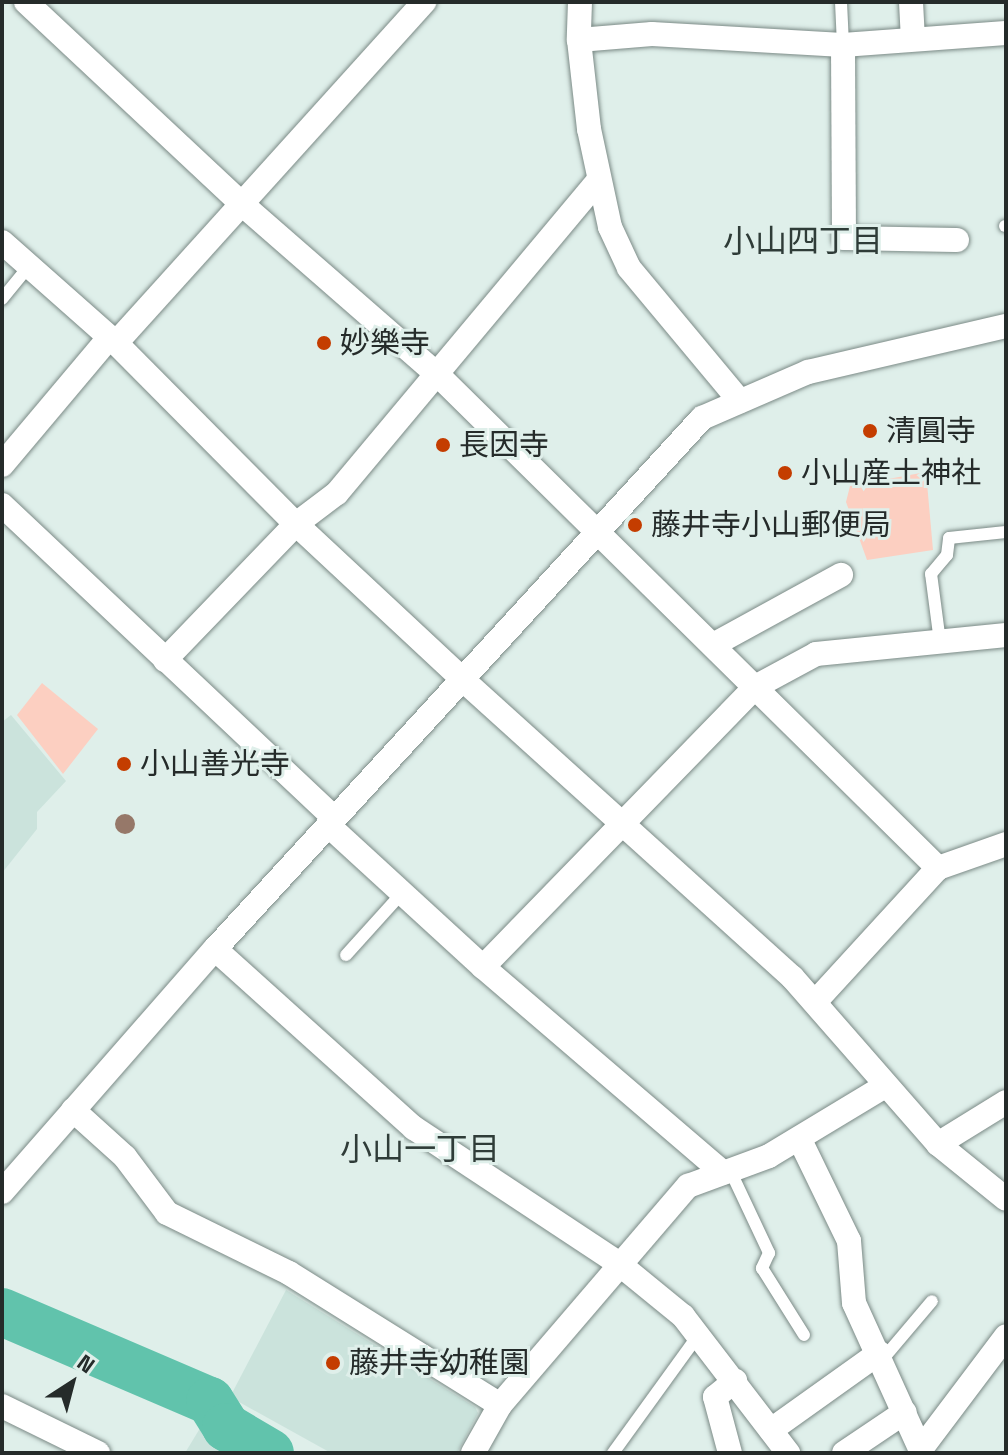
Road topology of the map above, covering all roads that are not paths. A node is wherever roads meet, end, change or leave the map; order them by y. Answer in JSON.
{"nodes":[{"id":1,"x":26,"y":2,"type":"edge"},
{"id":2,"x":424,"y":2,"type":"edge"},
{"id":3,"x":580,"y":2,"type":"edge"},
{"id":4,"x":841,"y":2,"type":"edge"},
{"id":5,"x":911,"y":2,"type":"edge"},
{"id":6,"x":1006,"y":33,"type":"edge"},
{"id":7,"x":913,"y":39,"type":"junction"},
{"id":8,"x":579,"y":40,"type":"junction"},
{"id":9,"x":843,"y":45,"type":"junction"},
{"id":10,"x":597,"y":182,"type":"junction"},
{"id":11,"x":243,"y":205,"type":"junction"},
{"id":12,"x":957,"y":240,"type":"dead end"},
{"id":13,"x":2,"y":242,"type":"edge"},
{"id":14,"x":29,"y":266,"type":"junction"},
{"id":15,"x":2,"y":299,"type":"edge"},
{"id":16,"x":1006,"y":326,"type":"edge"},
{"id":17,"x":113,"y":340,"type":"junction"},
{"id":18,"x":437,"y":374,"type":"junction"},
{"id":19,"x":740,"y":401,"type":"junction"},
{"id":20,"x":2,"y":465,"type":"edge"},
{"id":21,"x":2,"y":505,"type":"edge"},
{"id":22,"x":296,"y":524,"type":"junction"},
{"id":23,"x":598,"y":528,"type":"junction"},
{"id":24,"x":1006,"y":532,"type":"edge"},
{"id":25,"x":841,"y":575,"type":"dead end"},
{"id":26,"x":1006,"y":635,"type":"edge"},
{"id":27,"x":940,"y":642,"type":"junction"},
{"id":28,"x":713,"y":645,"type":"junction"},
{"id":29,"x":165,"y":660,"type":"junction"},
{"id":30,"x":462,"y":679,"type":"junction"},
{"id":31,"x":755,"y":687,"type":"junction"},
{"id":32,"x":331,"y":822,"type":"junction"},
{"id":33,"x":623,"y":822,"type":"junction"},
{"id":34,"x":1006,"y":844,"type":"edge"},
{"id":35,"x":938,"y":868,"type":"junction"},
{"id":36,"x":402,"y":893,"type":"junction"},
{"id":37,"x":215,"y":949,"type":"junction"},
{"id":38,"x":346,"y":955,"type":"dead end"},
{"id":39,"x":483,"y":967,"type":"junction"},
{"id":40,"x":816,"y":1001,"type":"junction"},
{"id":41,"x":885,"y":1086,"type":"junction"},
{"id":42,"x":1006,"y":1102,"type":"edge"},
{"id":43,"x":73,"y":1110,"type":"junction"},
{"id":44,"x":800,"y":1140,"type":"junction"},
{"id":45,"x":938,"y":1144,"type":"junction"},
{"id":46,"x":726,"y":1172,"type":"junction"},
{"id":47,"x":5,"y":1182,"type":"edge"},
{"id":48,"x":1006,"y":1199,"type":"edge"},
{"id":49,"x":618,"y":1263,"type":"junction"},
{"id":50,"x":932,"y":1301,"type":"dead end"},
{"id":51,"x":699,"y":1334,"type":"junction"},
{"id":52,"x":804,"y":1335,"type":"dead end"},
{"id":53,"x":1006,"y":1336,"type":"edge"},
{"id":54,"x":880,"y":1357,"type":"junction"},
{"id":55,"x":735,"y":1381,"type":"junction"},
{"id":56,"x":500,"y":1405,"type":"junction"},
{"id":57,"x":2,"y":1406,"type":"edge"},
{"id":58,"x":905,"y":1412,"type":"junction"},
{"id":59,"x":771,"y":1430,"type":"junction"},
{"id":60,"x":69,"y":1447,"type":"edge"},
{"id":61,"x":921,"y":1451,"type":"edge"},
{"id":62,"x":98,"y":1453,"type":"edge"},
{"id":63,"x":473,"y":1453,"type":"edge"},
{"id":64,"x":613,"y":1453,"type":"edge"},
{"id":65,"x":730,"y":1453,"type":"edge"},
{"id":66,"x":788,"y":1453,"type":"edge"},
{"id":67,"x":844,"y":1453,"type":"edge"}],
"edges":[{"from":1,"to":11,"type":"street"},
{"from":2,"to":11,"type":"street"},
{"from":3,"to":8,"type":"street"},
{"from":4,"to":9,"type":"lane"},
{"from":5,"to":7,"type":"street"},
{"from":6,"to":7,"type":"street"},
{"from":7,"to":9,"type":"street"},
{"from":8,"to":9,"type":"street"},
{"from":8,"to":10,"type":"street"},
{"from":9,"to":12,"type":"street"},
{"from":10,"to":18,"type":"street"},
{"from":10,"to":19,"type":"street"},
{"from":11,"to":17,"type":"street"},
{"from":11,"to":18,"type":"street"},
{"from":13,"to":14,"type":"street"},
{"from":14,"to":15,"type":"lane"},
{"from":14,"to":17,"type":"street"},
{"from":16,"to":19,"type":"street"},
{"from":17,"to":20,"type":"street"},
{"from":17,"to":22,"type":"street"},
{"from":18,"to":22,"type":"street"},
{"from":18,"to":23,"type":"street"},
{"from":19,"to":23,"type":"street"},
{"from":21,"to":29,"type":"street"},
{"from":22,"to":29,"type":"street"},
{"from":22,"to":30,"type":"street"},
{"from":23,"to":28,"type":"street"},
{"from":23,"to":30,"type":"street"},
{"from":24,"to":27,"type":"lane"},
{"from":25,"to":28,"type":"street"},
{"from":26,"to":27,"type":"street"},
{"from":27,"to":31,"type":"street"},
{"from":28,"to":31,"type":"street"},
{"from":29,"to":32,"type":"street"},
{"from":30,"to":32,"type":"street"},
{"from":30,"to":33,"type":"street"},
{"from":31,"to":33,"type":"street"},
{"from":31,"to":35,"type":"street"},
{"from":32,"to":36,"type":"street"},
{"from":32,"to":37,"type":"street"},
{"from":33,"to":39,"type":"street"},
{"from":33,"to":40,"type":"street"},
{"from":34,"to":35,"type":"street"},
{"from":35,"to":40,"type":"street"},
{"from":36,"to":38,"type":"lane"},
{"from":36,"to":39,"type":"street"},
{"from":37,"to":43,"type":"street"},
{"from":37,"to":49,"type":"street"},
{"from":39,"to":46,"type":"street"},
{"from":40,"to":41,"type":"street"},
{"from":41,"to":44,"type":"street"},
{"from":41,"to":45,"type":"street"},
{"from":42,"to":45,"type":"street"},
{"from":43,"to":47,"type":"street"},
{"from":43,"to":56,"type":"street"},
{"from":44,"to":46,"type":"street"},
{"from":44,"to":54,"type":"street"},
{"from":45,"to":48,"type":"street"},
{"from":46,"to":49,"type":"street"},
{"from":46,"to":52,"type":"lane"},
{"from":49,"to":51,"type":"street"},
{"from":49,"to":56,"type":"street"},
{"from":50,"to":54,"type":"lane"},
{"from":51,"to":55,"type":"street"},
{"from":51,"to":64,"type":"lane"},
{"from":53,"to":61,"type":"street"},
{"from":54,"to":58,"type":"street"},
{"from":54,"to":59,"type":"street"},
{"from":55,"to":59,"type":"street"},
{"from":55,"to":65,"type":"street"},
{"from":56,"to":63,"type":"street"},
{"from":57,"to":60,"type":"street"},
{"from":58,"to":61,"type":"street"},
{"from":58,"to":67,"type":"street"},
{"from":59,"to":66,"type":"street"},
{"from":60,"to":62,"type":"street"}]}
